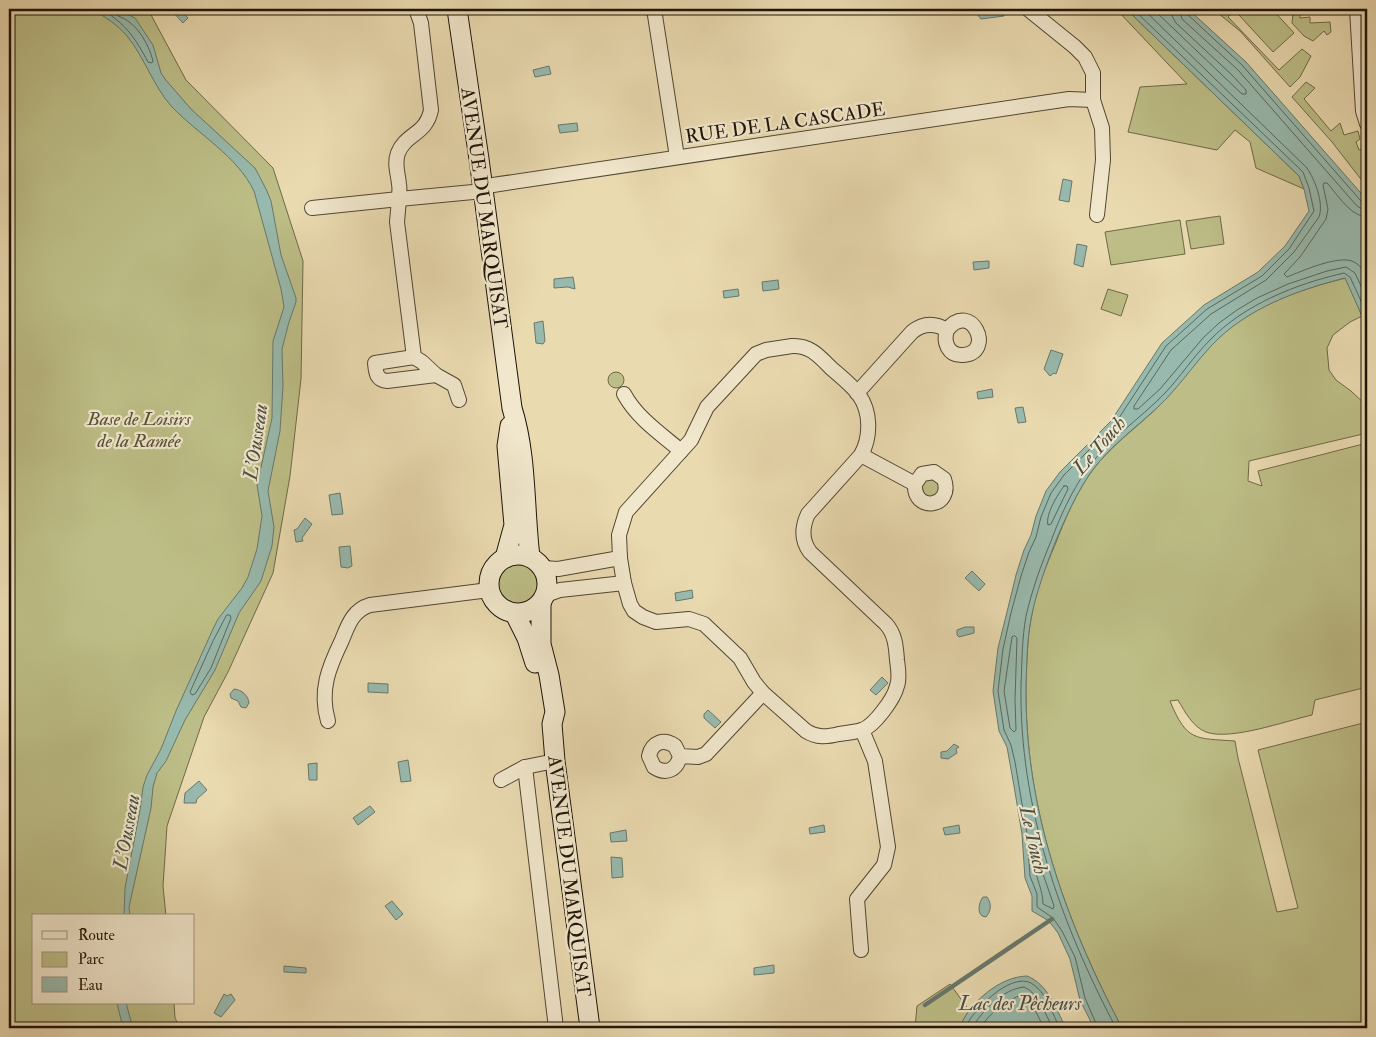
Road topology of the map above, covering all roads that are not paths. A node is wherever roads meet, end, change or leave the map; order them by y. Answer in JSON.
{"nodes":[{"id":1,"x":416,"y":9,"type":"edge"},
{"id":2,"x":457,"y":9,"type":"edge"},
{"id":3,"x":654,"y":9,"type":"edge"},
{"id":4,"x":1028,"y":9,"type":"edge"},
{"id":5,"x":1356,"y":9,"type":"edge"},
{"id":6,"x":1363,"y":29,"type":"edge"},
{"id":7,"x":1093,"y":100,"type":"junction"},
{"id":8,"x":1367,"y":124,"type":"edge"},
{"id":9,"x":677,"y":157,"type":"junction"},
{"id":10,"x":483,"y":188,"type":"junction"},
{"id":11,"x":399,"y":199,"type":"junction"},
{"id":12,"x":312,"y":208,"type":"dead end"},
{"id":13,"x":1097,"y":215,"type":"dead end"},
{"id":14,"x":947,"y":330,"type":"dead end"},
{"id":15,"x":414,"y":357,"type":"junction"},
{"id":16,"x":436,"y":375,"type":"junction"},
{"id":17,"x":857,"y":392,"type":"junction"},
{"id":18,"x":624,"y":394,"type":"dead end"},
{"id":19,"x":459,"y":400,"type":"dead end"},
{"id":20,"x":512,"y":408,"type":"junction"},
{"id":21,"x":681,"y":451,"type":"junction"},
{"id":22,"x":861,"y":454,"type":"junction"},
{"id":23,"x":915,"y":484,"type":"dead end"},
{"id":24,"x":505,"y":558,"type":"junction"},
{"id":25,"x":620,"y":558,"type":"junction"},
{"id":26,"x":537,"y":563,"type":"junction"},
{"id":27,"x":624,"y":583,"type":"junction"},
{"id":28,"x":489,"y":590,"type":"junction"},
{"id":29,"x":543,"y":599,"type":"junction"},
{"id":30,"x":515,"y":614,"type":"junction"},
{"id":31,"x":763,"y":693,"type":"junction"},
{"id":32,"x":328,"y":721,"type":"dead end"},
{"id":33,"x":552,"y":724,"type":"junction"},
{"id":34,"x":862,"y":730,"type":"junction"},
{"id":35,"x":680,"y":756,"type":"dead end"},
{"id":36,"x":555,"y":761,"type":"junction"},
{"id":37,"x":525,"y":766,"type":"junction"},
{"id":38,"x":501,"y":780,"type":"dead end"},
{"id":39,"x":861,"y":950,"type":"dead end"},
{"id":40,"x":556,"y":1028,"type":"edge"},
{"id":41,"x":590,"y":1028,"type":"edge"}],
"edges":[{"from":1,"to":11,"type":"street"},
{"from":2,"to":10,"type":"main road","name":"AVENUE DU MARQUISAT"},
{"from":3,"to":9,"type":"street"},
{"from":4,"to":7,"type":"street"},
{"from":5,"to":6,"type":"street"},
{"from":6,"to":8,"type":"street"},
{"from":7,"to":9,"type":"street","name":"RUE DE LA CASCADE"},
{"from":7,"to":13,"type":"street"},
{"from":9,"to":10,"type":"street","name":"RUE DE LA CASCADE"},
{"from":10,"to":11,"type":"street","name":"RUE DE LA CASCADE"},
{"from":10,"to":20,"type":"main road","name":"AVENUE DU MARQUISAT"},
{"from":11,"to":12,"type":"street","name":"RUE DE LA CASCADE"},
{"from":11,"to":15,"type":"street"},
{"from":14,"to":17,"type":"street"},
{"from":15,"to":16,"type":"street"},
{"from":15,"to":16,"type":"street"},
{"from":16,"to":19,"type":"street"},
{"from":17,"to":21,"type":"street"},
{"from":17,"to":22,"type":"street"},
{"from":18,"to":21,"type":"street"},
{"from":20,"to":24,"type":"main road","name":"AVENUE DU MARQUISAT"},
{"from":20,"to":26,"type":"main road","name":"AVENUE DU MARQUISAT"},
{"from":21,"to":25,"type":"street"},
{"from":22,"to":23,"type":"street"},
{"from":22,"to":34,"type":"street"},
{"from":24,"to":26,"type":"main road"},
{"from":24,"to":28,"type":"main road"},
{"from":25,"to":26,"type":"street"},
{"from":25,"to":27,"type":"street"},
{"from":26,"to":29,"type":"main road"},
{"from":27,"to":29,"type":"street"},
{"from":27,"to":31,"type":"street"},
{"from":28,"to":30,"type":"main road"},
{"from":28,"to":32,"type":"street"},
{"from":29,"to":30,"type":"main road"},
{"from":29,"to":33,"type":"main road","name":"AVENUE DU MARQUISAT"},
{"from":30,"to":33,"type":"main road","name":"AVENUE DU MARQUISAT"},
{"from":31,"to":34,"type":"street"},
{"from":31,"to":35,"type":"street"},
{"from":33,"to":36,"type":"main road","name":"AVENUE DU MARQUISAT"},
{"from":34,"to":39,"type":"street"},
{"from":36,"to":37,"type":"street"},
{"from":36,"to":41,"type":"main road","name":"AVENUE DU MARQUISAT"},
{"from":37,"to":38,"type":"street"},
{"from":37,"to":40,"type":"street"}]}
